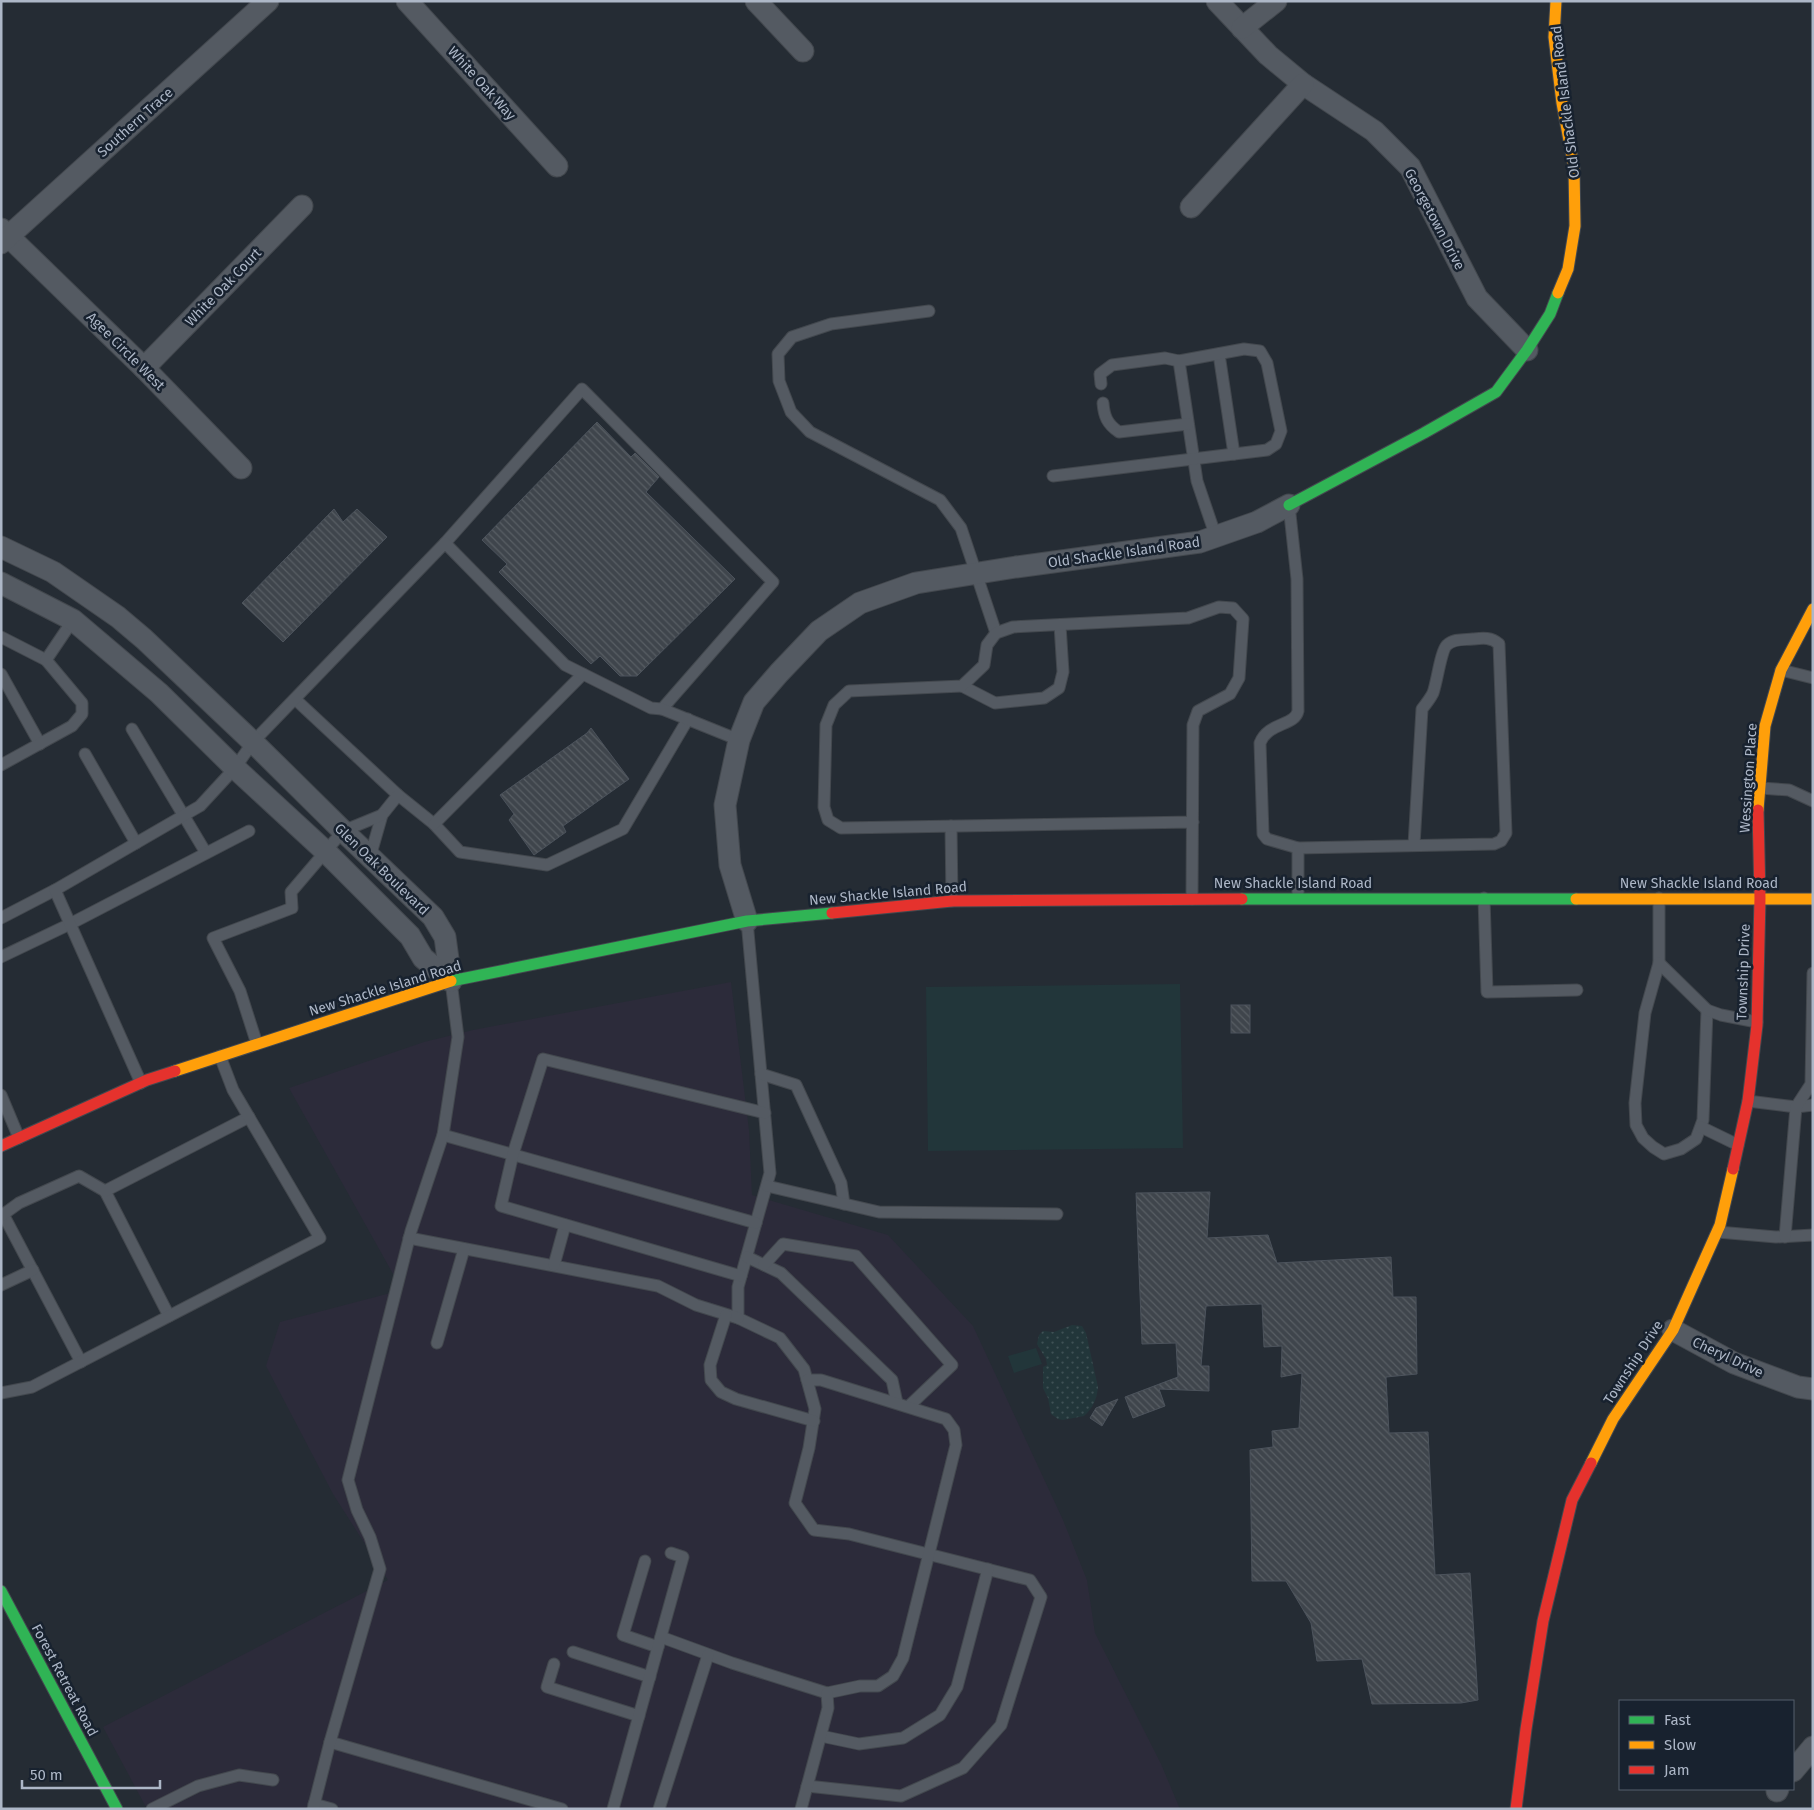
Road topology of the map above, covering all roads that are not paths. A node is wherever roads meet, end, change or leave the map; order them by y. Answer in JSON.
{"nodes":[{"id":1,"x":268,"y":1,"type":"edge"},
{"id":2,"x":407,"y":1,"type":"edge"},
{"id":3,"x":756,"y":1,"type":"edge"},
{"id":4,"x":1217,"y":1,"type":"edge"},
{"id":5,"x":1276,"y":1,"type":"edge"},
{"id":6,"x":1556,"y":1,"type":"edge"},
{"id":7,"x":1242,"y":28,"type":"junction"},
{"id":8,"x":803,"y":51,"type":"dead end"},
{"id":9,"x":1303,"y":84,"type":"junction"},
{"id":10,"x":557,"y":166,"type":"dead end"},
{"id":11,"x":302,"y":206,"type":"dead end"},
{"id":12,"x":1191,"y":207,"type":"dead end"},
{"id":13,"x":4,"y":236,"type":"edge"},
{"id":14,"x":929,"y":311,"type":"dead end"},
{"id":15,"x":1527,"y":350,"type":"junction"},
{"id":16,"x":1219,"y":354,"type":"junction"},
{"id":17,"x":1179,"y":361,"type":"junction"},
{"id":18,"x":144,"y":368,"type":"junction"},
{"id":19,"x":1101,"y":384,"type":"dead end"},
{"id":20,"x":1103,"y":403,"type":"dead end"},
{"id":21,"x":1188,"y":424,"type":"junction"},
{"id":22,"x":1234,"y":454,"type":"junction"},
{"id":23,"x":1193,"y":460,"type":"junction"},
{"id":24,"x":241,"y":468,"type":"dead end"},
{"id":25,"x":1053,"y":476,"type":"dead end"},
{"id":26,"x":1289,"y":505,"type":"junction"},
{"id":27,"x":1216,"y":537,"type":"junction"},
{"id":28,"x":445,"y":543,"type":"junction"},
{"id":29,"x":1,"y":547,"type":"edge"},
{"id":30,"x":975,"y":573,"type":"junction"},
{"id":31,"x":1,"y":583,"type":"edge"},
{"id":32,"x":1813,"y":608,"type":"edge"},
{"id":33,"x":74,"y":620,"type":"junction"},
{"id":34,"x":1060,"y":625,"type":"junction"},
{"id":35,"x":996,"y":633,"type":"junction"},
{"id":36,"x":1,"y":637,"type":"edge"},
{"id":37,"x":46,"y":660,"type":"junction"},
{"id":38,"x":1781,"y":670,"type":"junction"},
{"id":39,"x":1,"y":674,"type":"edge"},
{"id":40,"x":584,"y":674,"type":"junction"},
{"id":41,"x":1813,"y":678,"type":"edge"},
{"id":42,"x":962,"y":686,"type":"junction"},
{"id":43,"x":295,"y":699,"type":"junction"},
{"id":44,"x":662,"y":708,"type":"junction"},
{"id":45,"x":688,"y":719,"type":"junction"},
{"id":46,"x":132,"y":729,"type":"dead end"},
{"id":47,"x":739,"y":740,"type":"junction"},
{"id":48,"x":253,"y":742,"type":"junction"},
{"id":49,"x":40,"y":744,"type":"junction"},
{"id":50,"x":85,"y":754,"type":"dead end"},
{"id":51,"x":1,"y":765,"type":"edge"},
{"id":52,"x":235,"y":768,"type":"junction"},
{"id":53,"x":1760,"y":788,"type":"junction"},
{"id":54,"x":398,"y":795,"type":"junction"},
{"id":55,"x":1813,"y":801,"type":"edge"},
{"id":56,"x":382,"y":815,"type":"junction"},
{"id":57,"x":183,"y":816,"type":"junction"},
{"id":58,"x":1193,"y":822,"type":"junction"},
{"id":59,"x":434,"y":824,"type":"junction"},
{"id":60,"x":951,"y":826,"type":"junction"},
{"id":61,"x":249,"y":830,"type":"dead end"},
{"id":62,"x":343,"y":831,"type":"junction"},
{"id":63,"x":136,"y":843,"type":"junction"},
{"id":64,"x":1414,"y":846,"type":"junction"},
{"id":65,"x":1298,"y":848,"type":"junction"},
{"id":66,"x":325,"y":851,"type":"junction"},
{"id":67,"x":206,"y":853,"type":"junction"},
{"id":68,"x":370,"y":857,"type":"junction"},
{"id":69,"x":55,"y":890,"type":"junction"},
{"id":70,"x":1298,"y":898,"type":"junction"},
{"id":71,"x":1484,"y":898,"type":"junction"},
{"id":72,"x":1659,"y":898,"type":"junction"},
{"id":73,"x":1760,"y":898,"type":"junction"},
{"id":74,"x":1192,"y":899,"type":"junction"},
{"id":75,"x":1813,"y":899,"type":"edge"},
{"id":76,"x":952,"y":901,"type":"junction"},
{"id":77,"x":1,"y":918,"type":"edge"},
{"id":78,"x":747,"y":921,"type":"junction"},
{"id":79,"x":70,"y":924,"type":"junction"},
{"id":80,"x":1,"y":957,"type":"edge"},
{"id":81,"x":1659,"y":963,"type":"junction"},
{"id":82,"x":1813,"y":973,"type":"edge"},
{"id":83,"x":450,"y":981,"type":"junction"},
{"id":84,"x":1577,"y":990,"type":"dead end"},
{"id":85,"x":1707,"y":1010,"type":"junction"},
{"id":86,"x":1757,"y":1022,"type":"junction"},
{"id":87,"x":257,"y":1044,"type":"junction"},
{"id":88,"x":220,"y":1056,"type":"junction"},
{"id":89,"x":761,"y":1074,"type":"junction"},
{"id":90,"x":140,"y":1083,"type":"junction"},
{"id":91,"x":1,"y":1095,"type":"edge"},
{"id":92,"x":1748,"y":1101,"type":"junction"},
{"id":93,"x":1813,"y":1105,"type":"edge"},
{"id":94,"x":1796,"y":1106,"type":"junction"},
{"id":95,"x":765,"y":1113,"type":"junction"},
{"id":96,"x":249,"y":1117,"type":"junction"},
{"id":97,"x":1701,"y":1127,"type":"junction"},
{"id":98,"x":443,"y":1135,"type":"junction"},
{"id":99,"x":19,"y":1138,"type":"junction"},
{"id":100,"x":1738,"y":1145,"type":"junction"},
{"id":101,"x":1,"y":1146,"type":"edge"},
{"id":102,"x":513,"y":1154,"type":"junction"},
{"id":103,"x":767,"y":1186,"type":"junction"},
{"id":104,"x":105,"y":1191,"type":"junction"},
{"id":105,"x":844,"y":1204,"type":"junction"},
{"id":106,"x":1056,"y":1214,"type":"dead end"},
{"id":107,"x":2,"y":1215,"type":"edge"},
{"id":108,"x":756,"y":1223,"type":"junction"},
{"id":109,"x":565,"y":1224,"type":"junction"},
{"id":110,"x":1718,"y":1232,"type":"junction"},
{"id":111,"x":1813,"y":1236,"type":"edge"},
{"id":112,"x":1785,"y":1237,"type":"junction"},
{"id":113,"x":409,"y":1238,"type":"junction"},
{"id":114,"x":464,"y":1249,"type":"junction"},
{"id":115,"x":746,"y":1257,"type":"junction"},
{"id":116,"x":554,"y":1265,"type":"junction"},
{"id":117,"x":764,"y":1265,"type":"junction"},
{"id":118,"x":33,"y":1270,"type":"junction"},
{"id":119,"x":741,"y":1276,"type":"junction"},
{"id":120,"x":1,"y":1285,"type":"edge"},
{"id":121,"x":726,"y":1314,"type":"junction"},
{"id":122,"x":168,"y":1316,"type":"junction"},
{"id":123,"x":738,"y":1318,"type":"junction"},
{"id":124,"x":1673,"y":1330,"type":"junction"},
{"id":125,"x":437,"y":1344,"type":"dead end"},
{"id":126,"x":81,"y":1362,"type":"junction"},
{"id":127,"x":807,"y":1380,"type":"junction"},
{"id":128,"x":1813,"y":1389,"type":"edge"},
{"id":129,"x":1,"y":1393,"type":"edge"},
{"id":130,"x":897,"y":1403,"type":"junction"},
{"id":131,"x":909,"y":1406,"type":"junction"},
{"id":132,"x":814,"y":1421,"type":"junction"},
{"id":133,"x":671,"y":1553,"type":"dead end"},
{"id":134,"x":928,"y":1554,"type":"junction"},
{"id":135,"x":645,"y":1561,"type":"dead end"},
{"id":136,"x":988,"y":1569,"type":"junction"},
{"id":137,"x":1,"y":1591,"type":"edge"},
{"id":138,"x":660,"y":1642,"type":"junction"},
{"id":139,"x":573,"y":1652,"type":"dead end"},
{"id":140,"x":708,"y":1655,"type":"junction"},
{"id":141,"x":554,"y":1664,"type":"dead end"},
{"id":142,"x":650,"y":1677,"type":"junction"},
{"id":143,"x":826,"y":1693,"type":"junction"},
{"id":144,"x":639,"y":1716,"type":"junction"},
{"id":145,"x":821,"y":1736,"type":"junction"},
{"id":146,"x":330,"y":1742,"type":"junction"},
{"id":147,"x":1813,"y":1747,"type":"edge"},
{"id":148,"x":1794,"y":1770,"type":"edge"},
{"id":149,"x":97,"y":1772,"type":"junction"},
{"id":150,"x":273,"y":1780,"type":"dead end"},
{"id":151,"x":807,"y":1786,"type":"junction"},
{"id":152,"x":313,"y":1806,"type":"edge"},
{"id":153,"x":103,"y":1809,"type":"edge"},
{"id":154,"x":117,"y":1809,"type":"edge"},
{"id":155,"x":152,"y":1809,"type":"edge"},
{"id":156,"x":332,"y":1809,"type":"edge"},
{"id":157,"x":562,"y":1809,"type":"edge"},
{"id":158,"x":613,"y":1809,"type":"edge"},
{"id":159,"x":660,"y":1809,"type":"edge"},
{"id":160,"x":801,"y":1809,"type":"edge"},
{"id":161,"x":1516,"y":1809,"type":"edge"}],
"edges":[{"from":1,"to":13,"type":"street","name":"Southern Trace"},
{"from":2,"to":10,"type":"street","name":"White Oak Way"},
{"from":3,"to":8,"type":"street"},
{"from":4,"to":7,"type":"street","name":"Georgetown Drive"},
{"from":5,"to":7,"type":"street"},
{"from":6,"to":15,"type":"street","name":"Old Shackle Island Road"},
{"from":7,"to":9,"type":"street","name":"Georgetown Drive"},
{"from":9,"to":12,"type":"street"},
{"from":9,"to":15,"type":"street","name":"Georgetown Drive"},
{"from":11,"to":18,"type":"street","name":"White Oak Court"},
{"from":13,"to":18,"type":"street","name":"Agee Circle West"},
{"from":14,"to":30,"type":"lane"},
{"from":15,"to":26,"type":"street","name":"Old Shackle Island Road"},
{"from":16,"to":17,"type":"lane"},
{"from":16,"to":22,"type":"lane"},
{"from":16,"to":22,"type":"lane"},
{"from":17,"to":19,"type":"lane"},
{"from":17,"to":21,"type":"lane"},
{"from":18,"to":24,"type":"street","name":"Agee Circle West"},
{"from":20,"to":21,"type":"lane"},
{"from":21,"to":23,"type":"lane"},
{"from":22,"to":23,"type":"lane"},
{"from":23,"to":25,"type":"lane"},
{"from":23,"to":27,"type":"lane"},
{"from":26,"to":27,"type":"street","name":"Old Shackle Island Road"},
{"from":26,"to":65,"type":"lane"},
{"from":27,"to":30,"type":"street","name":"Old Shackle Island Road"},
{"from":28,"to":40,"type":"lane"},
{"from":28,"to":43,"type":"lane"},
{"from":28,"to":44,"type":"lane"},
{"from":29,"to":48,"type":"street","name":"Glen Oak Boulevard"},
{"from":30,"to":35,"type":"lane"},
{"from":30,"to":47,"type":"street","name":"Old Shackle Island Road"},
{"from":31,"to":33,"type":"street","name":"Glen Oak Boulevard"},
{"from":32,"to":38,"type":"street","name":"Wessington Place"},
{"from":33,"to":37,"type":"lane"},
{"from":33,"to":52,"type":"street","name":"Glen Oak Boulevard"},
{"from":34,"to":35,"type":"lane"},
{"from":34,"to":42,"type":"lane"},
{"from":34,"to":58,"type":"lane"},
{"from":35,"to":42,"type":"lane"},
{"from":36,"to":37,"type":"lane"},
{"from":37,"to":49,"type":"lane"},
{"from":38,"to":41,"type":"lane"},
{"from":38,"to":53,"type":"street","name":"Wessington Place"},
{"from":39,"to":49,"type":"lane"},
{"from":40,"to":44,"type":"lane"},
{"from":40,"to":59,"type":"lane"},
{"from":42,"to":60,"type":"lane"},
{"from":43,"to":48,"type":"lane"},
{"from":43,"to":54,"type":"lane"},
{"from":44,"to":45,"type":"lane"},
{"from":45,"to":47,"type":"lane"},
{"from":45,"to":59,"type":"lane"},
{"from":46,"to":57,"type":"lane"},
{"from":47,"to":78,"type":"street","name":"Old Shackle Island Road"},
{"from":48,"to":52,"type":"lane"},
{"from":48,"to":62,"type":"street","name":"Glen Oak Boulevard"},
{"from":49,"to":51,"type":"lane"},
{"from":50,"to":63,"type":"lane"},
{"from":52,"to":57,"type":"lane"},
{"from":52,"to":66,"type":"street","name":"Glen Oak Boulevard"},
{"from":53,"to":55,"type":"lane"},
{"from":53,"to":73,"type":"street","name":"Wessington Place"},
{"from":54,"to":56,"type":"lane"},
{"from":54,"to":59,"type":"lane"},
{"from":56,"to":62,"type":"lane"},
{"from":56,"to":68,"type":"lane"},
{"from":57,"to":63,"type":"lane"},
{"from":57,"to":67,"type":"lane"},
{"from":58,"to":60,"type":"lane"},
{"from":58,"to":74,"type":"lane"},
{"from":60,"to":76,"type":"lane"},
{"from":61,"to":67,"type":"lane"},
{"from":62,"to":66,"type":"lane"},
{"from":62,"to":68,"type":"street","name":"Glen Oak Boulevard"},
{"from":63,"to":69,"type":"lane"},
{"from":64,"to":64,"type":"lane"},
{"from":64,"to":65,"type":"lane"},
{"from":65,"to":70,"type":"lane"},
{"from":66,"to":83,"type":"street","name":"Glen Oak Boulevard"},
{"from":66,"to":87,"type":"lane"},
{"from":67,"to":79,"type":"lane"},
{"from":68,"to":83,"type":"street","name":"Glen Oak Boulevard"},
{"from":69,"to":77,"type":"lane"},
{"from":69,"to":79,"type":"lane"},
{"from":70,"to":71,"type":"street","name":"New Shackle Island Road"},
{"from":70,"to":74,"type":"street","name":"New Shackle Island Road"},
{"from":71,"to":72,"type":"street","name":"New Shackle Island Road"},
{"from":71,"to":84,"type":"lane"},
{"from":72,"to":73,"type":"street","name":"New Shackle Island Road"},
{"from":72,"to":81,"type":"lane"},
{"from":73,"to":75,"type":"street","name":"New Shackle Island Road"},
{"from":73,"to":86,"type":"street","name":"Township Drive"},
{"from":74,"to":76,"type":"street","name":"New Shackle Island Road"},
{"from":76,"to":78,"type":"street","name":"New Shackle Island Road"},
{"from":78,"to":83,"type":"street","name":"New Shackle Island Road"},
{"from":78,"to":89,"type":"lane"},
{"from":79,"to":80,"type":"lane"},
{"from":79,"to":90,"type":"lane"},
{"from":81,"to":85,"type":"lane"},
{"from":81,"to":97,"type":"lane"},
{"from":82,"to":94,"type":"lane"},
{"from":83,"to":87,"type":"street","name":"New Shackle Island Road"},
{"from":83,"to":98,"type":"lane"},
{"from":85,"to":86,"type":"lane"},
{"from":85,"to":97,"type":"lane"},
{"from":86,"to":92,"type":"street","name":"Township Drive"},
{"from":87,"to":88,"type":"street","name":"New Shackle Island Road"},
{"from":88,"to":90,"type":"street","name":"New Shackle Island Road"},
{"from":88,"to":96,"type":"lane"},
{"from":89,"to":95,"type":"lane"},
{"from":89,"to":105,"type":"lane"},
{"from":90,"to":99,"type":"street","name":"New Shackle Island Road"},
{"from":91,"to":99,"type":"lane"},
{"from":92,"to":94,"type":"lane"},
{"from":92,"to":100,"type":"street","name":"Township Drive"},
{"from":93,"to":94,"type":"lane"},
{"from":94,"to":112,"type":"lane"},
{"from":95,"to":102,"type":"lane"},
{"from":95,"to":103,"type":"lane"},
{"from":96,"to":104,"type":"lane"},
{"from":96,"to":122,"type":"lane"},
{"from":97,"to":100,"type":"lane"},
{"from":98,"to":102,"type":"lane"},
{"from":98,"to":113,"type":"lane"},
{"from":99,"to":101,"type":"street","name":"New Shackle Island Road"},
{"from":100,"to":110,"type":"street","name":"Township Drive"},
{"from":102,"to":108,"type":"lane"},
{"from":102,"to":109,"type":"lane"},
{"from":103,"to":105,"type":"lane"},
{"from":103,"to":108,"type":"lane"},
{"from":104,"to":107,"type":"lane"},
{"from":104,"to":122,"type":"lane"},
{"from":105,"to":106,"type":"lane"},
{"from":107,"to":118,"type":"lane"},
{"from":108,"to":115,"type":"lane"},
{"from":109,"to":116,"type":"lane"},
{"from":109,"to":119,"type":"lane"},
{"from":110,"to":112,"type":"lane"},
{"from":110,"to":124,"type":"street","name":"Township Drive"},
{"from":111,"to":112,"type":"lane"},
{"from":113,"to":114,"type":"lane"},
{"from":113,"to":146,"type":"lane"},
{"from":114,"to":116,"type":"lane"},
{"from":114,"to":125,"type":"lane"},
{"from":115,"to":117,"type":"lane"},
{"from":115,"to":119,"type":"lane"},
{"from":116,"to":121,"type":"lane"},
{"from":117,"to":130,"type":"lane"},
{"from":117,"to":131,"type":"lane"},
{"from":118,"to":120,"type":"lane"},
{"from":118,"to":126,"type":"lane"},
{"from":119,"to":123,"type":"lane"},
{"from":121,"to":123,"type":"lane"},
{"from":121,"to":132,"type":"lane"},
{"from":122,"to":126,"type":"lane"},
{"from":123,"to":127,"type":"lane"},
{"from":124,"to":128,"type":"street","name":"Cheryl Drive"},
{"from":124,"to":161,"type":"street","name":"Township Drive"},
{"from":126,"to":129,"type":"lane"},
{"from":127,"to":130,"type":"lane"},
{"from":127,"to":132,"type":"lane"},
{"from":130,"to":131,"type":"lane"},
{"from":131,"to":134,"type":"lane"},
{"from":132,"to":134,"type":"lane"},
{"from":133,"to":138,"type":"lane"},
{"from":134,"to":136,"type":"lane"},
{"from":134,"to":143,"type":"lane"},
{"from":135,"to":138,"type":"lane"},
{"from":136,"to":145,"type":"lane"},
{"from":136,"to":151,"type":"lane"},
{"from":137,"to":149,"type":"street","name":"Forest Retreat Road"},
{"from":138,"to":140,"type":"lane"},
{"from":138,"to":142,"type":"lane"},
{"from":139,"to":142,"type":"lane"},
{"from":140,"to":143,"type":"lane"},
{"from":140,"to":159,"type":"lane"},
{"from":141,"to":144,"type":"lane"},
{"from":142,"to":144,"type":"lane"},
{"from":143,"to":145,"type":"lane"},
{"from":144,"to":158,"type":"lane"},
{"from":145,"to":151,"type":"lane"},
{"from":146,"to":152,"type":"lane"},
{"from":146,"to":157,"type":"lane"},
{"from":147,"to":148,"type":"street"},
{"from":149,"to":153,"type":"lane"},
{"from":149,"to":154,"type":"street","name":"Forest Retreat Road"},
{"from":150,"to":155,"type":"lane"},
{"from":151,"to":160,"type":"lane"},
{"from":152,"to":156,"type":"lane"}]}
